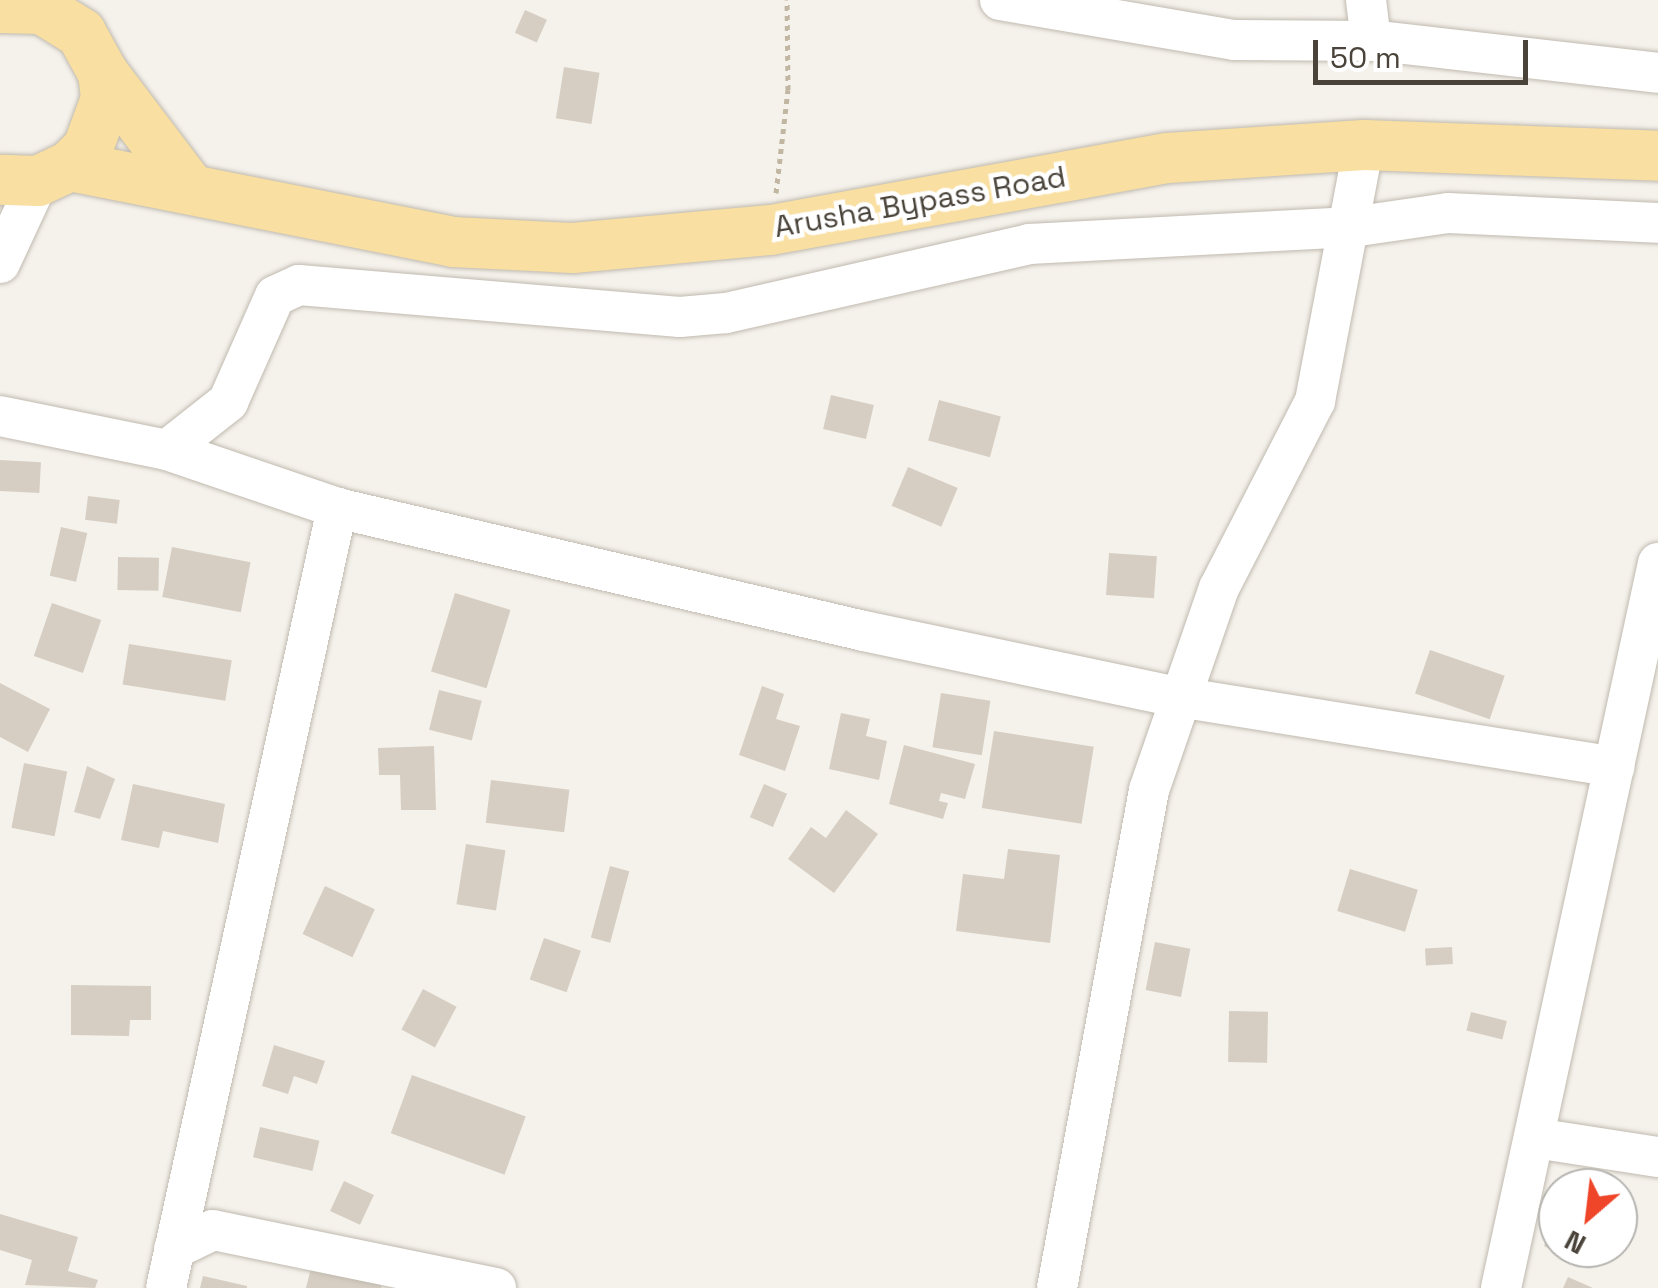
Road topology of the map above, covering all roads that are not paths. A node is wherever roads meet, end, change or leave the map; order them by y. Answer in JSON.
{"nodes":[{"id":1,"x":1000,"y":0,"type":"edge"},
{"id":2,"x":1366,"y":0,"type":"edge"},
{"id":3,"x":0,"y":3,"type":"edge"},
{"id":4,"x":62,"y":9,"type":"edge"},
{"id":5,"x":1378,"y":41,"type":"junction"},
{"id":6,"x":103,"y":73,"type":"junction"},
{"id":7,"x":1658,"y":73,"type":"edge"},
{"id":8,"x":1364,"y":145,"type":"junction"},
{"id":9,"x":1658,"y":156,"type":"edge"},
{"id":10,"x":36,"y":176,"type":"edge"},
{"id":11,"x":186,"y":184,"type":"junction"},
{"id":12,"x":1658,"y":223,"type":"edge"},
{"id":13,"x":1352,"y":227,"type":"junction"},
{"id":14,"x":0,"y":263,"type":"edge"},
{"id":15,"x":0,"y":416,"type":"edge"},
{"id":16,"x":166,"y":450,"type":"junction"},
{"id":17,"x":337,"y":508,"type":"junction"},
{"id":18,"x":1658,"y":563,"type":"edge"},
{"id":19,"x":1178,"y":697,"type":"junction"},
{"id":20,"x":1614,"y":767,"type":"junction"},
{"id":21,"x":1536,"y":1138,"type":"junction"},
{"id":22,"x":1658,"y":1157,"type":"edge"},
{"id":23,"x":174,"y":1249,"type":"junction"},
{"id":24,"x":166,"y":1288,"type":"edge"},
{"id":25,"x":496,"y":1288,"type":"edge"},
{"id":26,"x":1057,"y":1288,"type":"edge"},
{"id":27,"x":1501,"y":1288,"type":"edge"}],
"edges":[{"from":1,"to":5,"type":"street"},
{"from":2,"to":5,"type":"street"},
{"from":3,"to":4,"type":"main road"},
{"from":4,"to":6,"type":"main road"},
{"from":5,"to":7,"type":"street"},
{"from":6,"to":10,"type":"main road"},
{"from":6,"to":11,"type":"main road"},
{"from":8,"to":9,"type":"main road","name":"Arusha Bypass Road"},
{"from":8,"to":11,"type":"main road","name":"Arusha Bypass Road"},
{"from":8,"to":13,"type":"street"},
{"from":10,"to":11,"type":"main road","name":"Arusha Bypass Road"},
{"from":10,"to":14,"type":"street"},
{"from":12,"to":13,"type":"street"},
{"from":13,"to":16,"type":"street"},
{"from":13,"to":19,"type":"street"},
{"from":15,"to":16,"type":"street"},
{"from":16,"to":17,"type":"street"},
{"from":17,"to":19,"type":"street"},
{"from":17,"to":23,"type":"street"},
{"from":18,"to":20,"type":"street"},
{"from":19,"to":20,"type":"street"},
{"from":19,"to":26,"type":"street"},
{"from":20,"to":21,"type":"street"},
{"from":21,"to":22,"type":"street"},
{"from":21,"to":27,"type":"street"},
{"from":23,"to":24,"type":"street"},
{"from":23,"to":25,"type":"street"}]}
